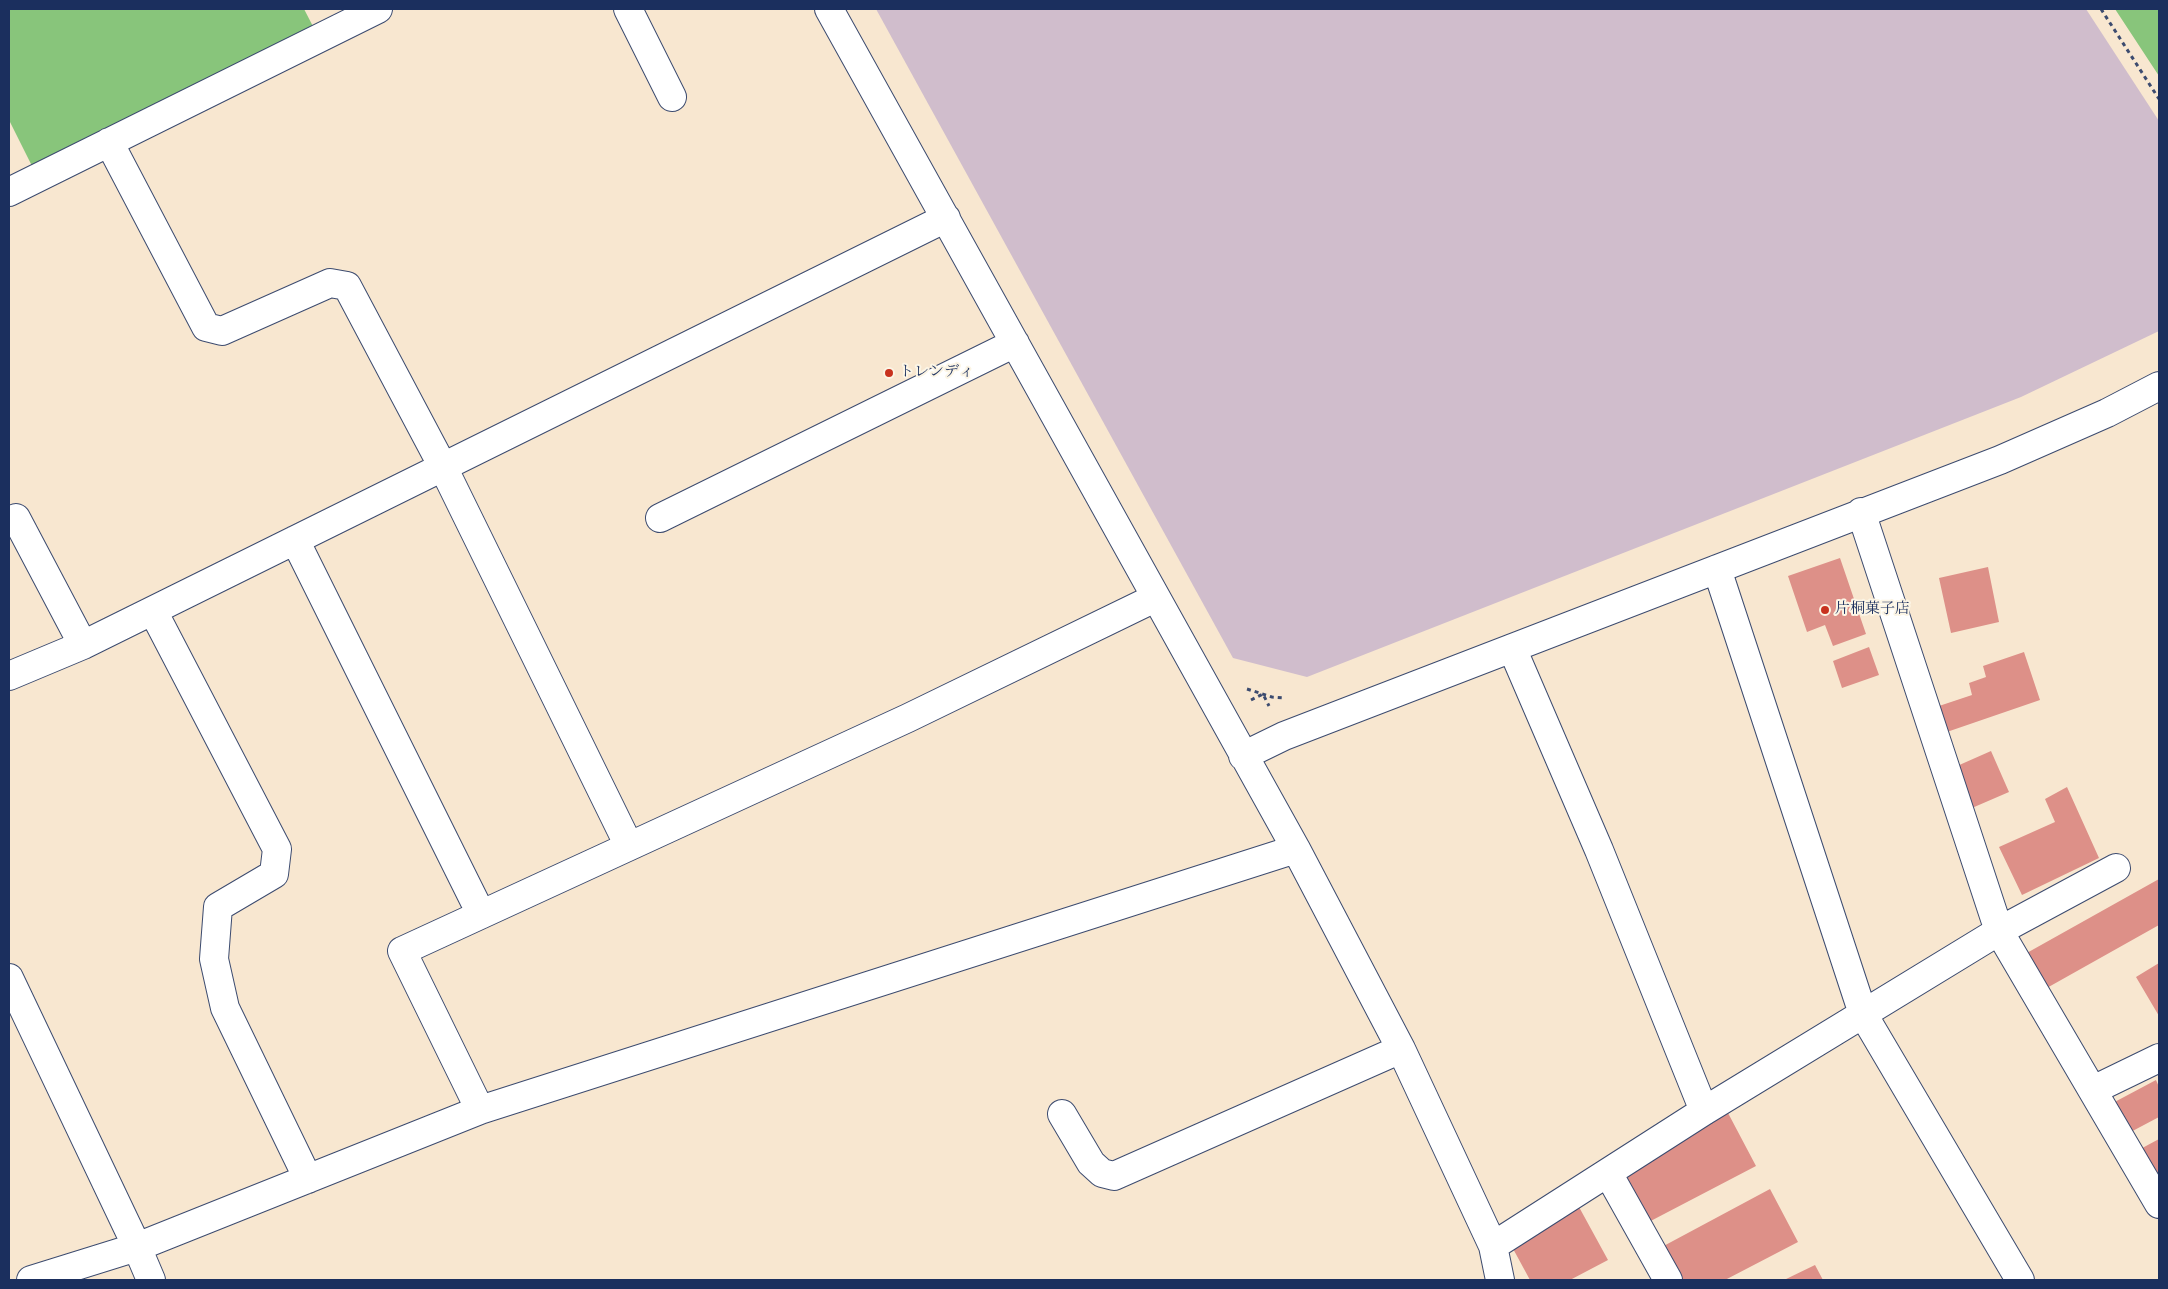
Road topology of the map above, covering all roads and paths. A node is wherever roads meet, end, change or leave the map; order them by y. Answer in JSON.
{"nodes":[{"id":1,"x":378,"y":9,"type":"edge"},
{"id":2,"x":628,"y":9,"type":"edge"},
{"id":3,"x":829,"y":9,"type":"edge"},
{"id":4,"x":2100,"y":9,"type":"edge"},
{"id":5,"x":672,"y":97,"type":"dead end"},
{"id":6,"x":2159,"y":99,"type":"edge"},
{"id":7,"x":109,"y":142,"type":"junction"},
{"id":8,"x":9,"y":192,"type":"edge"},
{"id":9,"x":946,"y":218,"type":"junction"},
{"id":10,"x":1015,"y":343,"type":"junction"},
{"id":11,"x":2159,"y":386,"type":"edge"},
{"id":12,"x":443,"y":467,"type":"junction"},
{"id":13,"x":1861,"y":512,"type":"junction"},
{"id":14,"x":16,"y":518,"type":"dead end"},
{"id":15,"x":660,"y":518,"type":"dead end"},
{"id":16,"x":295,"y":540,"type":"junction"},
{"id":17,"x":1717,"y":569,"type":"junction"},
{"id":18,"x":1155,"y":598,"type":"junction"},
{"id":19,"x":152,"y":611,"type":"junction"},
{"id":20,"x":83,"y":645,"type":"junction"},
{"id":21,"x":1512,"y":648,"type":"junction"},
{"id":22,"x":9,"y":676,"type":"edge"},
{"id":23,"x":1240,"y":682,"type":"dead end"},
{"id":24,"x":1288,"y":698,"type":"dead end"},
{"id":25,"x":1243,"y":756,"type":"junction"},
{"id":26,"x":629,"y":846,"type":"junction"},
{"id":27,"x":1296,"y":849,"type":"junction"},
{"id":28,"x":2116,"y":868,"type":"dead end"},
{"id":29,"x":481,"y":914,"type":"junction"},
{"id":30,"x":1999,"y":931,"type":"junction"},
{"id":31,"x":9,"y":978,"type":"edge"},
{"id":32,"x":1863,"y":1014,"type":"junction"},
{"id":33,"x":1401,"y":1049,"type":"junction"},
{"id":34,"x":2159,"y":1058,"type":"edge"},
{"id":35,"x":2093,"y":1090,"type":"junction"},
{"id":36,"x":480,"y":1110,"type":"junction"},
{"id":37,"x":1704,"y":1111,"type":"junction"},
{"id":38,"x":1062,"y":1114,"type":"dead end"},
{"id":39,"x":1608,"y":1173,"type":"junction"},
{"id":40,"x":308,"y":1179,"type":"junction"},
{"id":41,"x":2159,"y":1204,"type":"edge"},
{"id":42,"x":1492,"y":1246,"type":"junction"},
{"id":43,"x":137,"y":1247,"type":"junction"},
{"id":44,"x":32,"y":1280,"type":"edge"},
{"id":45,"x":150,"y":1280,"type":"edge"},
{"id":46,"x":1500,"y":1280,"type":"edge"},
{"id":47,"x":1668,"y":1280,"type":"edge"},
{"id":48,"x":2020,"y":1280,"type":"edge"}],
"edges":[{"from":1,"to":7,"type":"street"},
{"from":2,"to":5,"type":"street"},
{"from":3,"to":9,"type":"street"},
{"from":4,"to":6,"type":"path"},
{"from":7,"to":8,"type":"street"},
{"from":7,"to":12,"type":"street"},
{"from":9,"to":10,"type":"street"},
{"from":9,"to":12,"type":"street"},
{"from":10,"to":15,"type":"street"},
{"from":10,"to":18,"type":"street"},
{"from":11,"to":13,"type":"street"},
{"from":12,"to":16,"type":"street"},
{"from":12,"to":26,"type":"street"},
{"from":13,"to":17,"type":"street"},
{"from":13,"to":30,"type":"street"},
{"from":14,"to":20,"type":"street"},
{"from":16,"to":19,"type":"street"},
{"from":16,"to":29,"type":"street"},
{"from":17,"to":21,"type":"street"},
{"from":17,"to":32,"type":"street"},
{"from":18,"to":25,"type":"street"},
{"from":18,"to":26,"type":"street"},
{"from":19,"to":20,"type":"street"},
{"from":19,"to":40,"type":"street"},
{"from":20,"to":22,"type":"street"},
{"from":21,"to":25,"type":"street"},
{"from":21,"to":37,"type":"street"},
{"from":23,"to":24,"type":"path"},
{"from":25,"to":27,"type":"street"},
{"from":26,"to":29,"type":"street"},
{"from":27,"to":33,"type":"street"},
{"from":27,"to":36,"type":"street"},
{"from":28,"to":30,"type":"street"},
{"from":29,"to":36,"type":"street"},
{"from":30,"to":32,"type":"street"},
{"from":30,"to":35,"type":"street"},
{"from":31,"to":43,"type":"street"},
{"from":32,"to":37,"type":"street"},
{"from":32,"to":48,"type":"street"},
{"from":33,"to":38,"type":"street"},
{"from":33,"to":42,"type":"street"},
{"from":34,"to":35,"type":"street"},
{"from":35,"to":41,"type":"street"},
{"from":36,"to":40,"type":"street"},
{"from":37,"to":39,"type":"street"},
{"from":39,"to":42,"type":"street"},
{"from":39,"to":47,"type":"street"},
{"from":40,"to":43,"type":"street"},
{"from":42,"to":46,"type":"street"},
{"from":43,"to":44,"type":"street"},
{"from":43,"to":45,"type":"street"}]}
